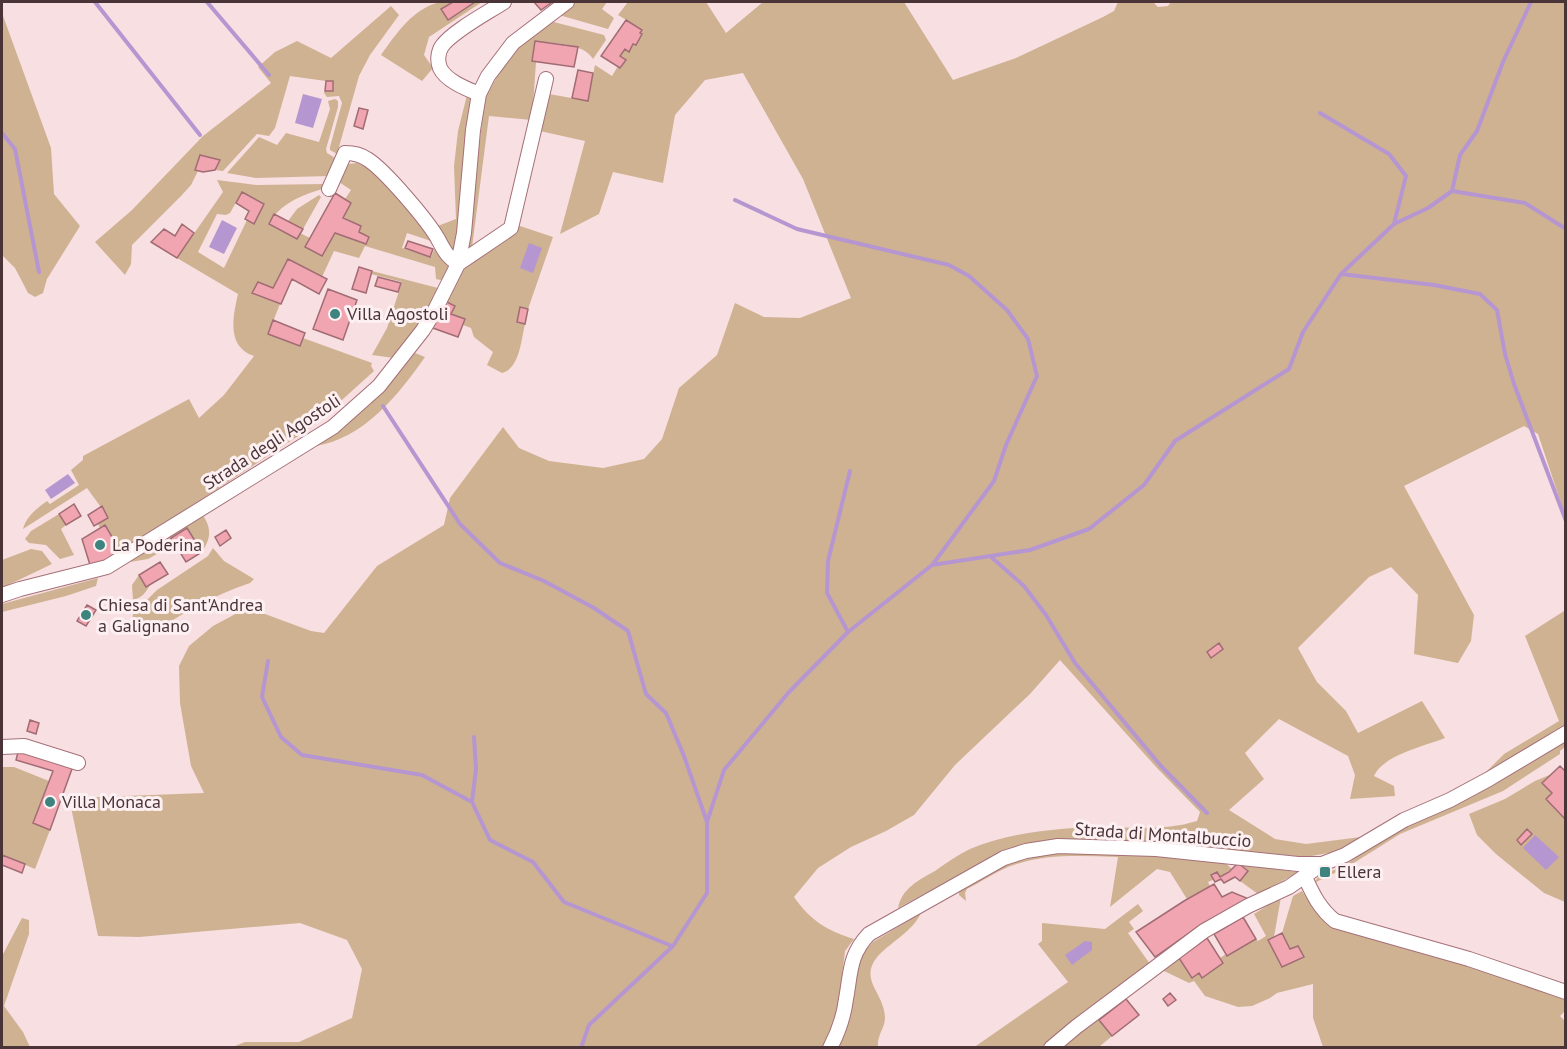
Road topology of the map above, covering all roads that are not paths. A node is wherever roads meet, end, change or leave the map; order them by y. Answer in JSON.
{"nodes":[{"id":1,"x":504,"y":2,"type":"edge"},
{"id":2,"x":567,"y":2,"type":"edge"},
{"id":3,"x":546,"y":79,"type":"dead end"},
{"id":4,"x":480,"y":94,"type":"junction"},
{"id":5,"x":329,"y":189,"type":"dead end"},
{"id":6,"x":458,"y":264,"type":"junction"},
{"id":7,"x":2,"y":595,"type":"edge"},
{"id":8,"x":1566,"y":733,"type":"edge"},
{"id":9,"x":2,"y":747,"type":"edge"},
{"id":10,"x":78,"y":762,"type":"dead end"},
{"id":11,"x":1322,"y":864,"type":"junction"},
{"id":12,"x":1305,"y":877,"type":"junction"},
{"id":13,"x":1566,"y":992,"type":"edge"},
{"id":14,"x":830,"y":1047,"type":"edge"},
{"id":15,"x":1051,"y":1047,"type":"edge"}],
"edges":[{"from":1,"to":4,"type":"street"},
{"from":2,"to":4,"type":"street","name":"Strada degli Agostoli"},
{"from":3,"to":6,"type":"street"},
{"from":4,"to":6,"type":"street","name":"Strada degli Agostoli"},
{"from":5,"to":6,"type":"street"},
{"from":6,"to":7,"type":"street","name":"Strada degli Agostoli"},
{"from":8,"to":11,"type":"street","name":"Strada di Montalbuccio"},
{"from":9,"to":10,"type":"street"},
{"from":11,"to":12,"type":"street"},
{"from":11,"to":14,"type":"street","name":"Strada di Montalbuccio"},
{"from":12,"to":13,"type":"street"},
{"from":12,"to":15,"type":"street"}]}
